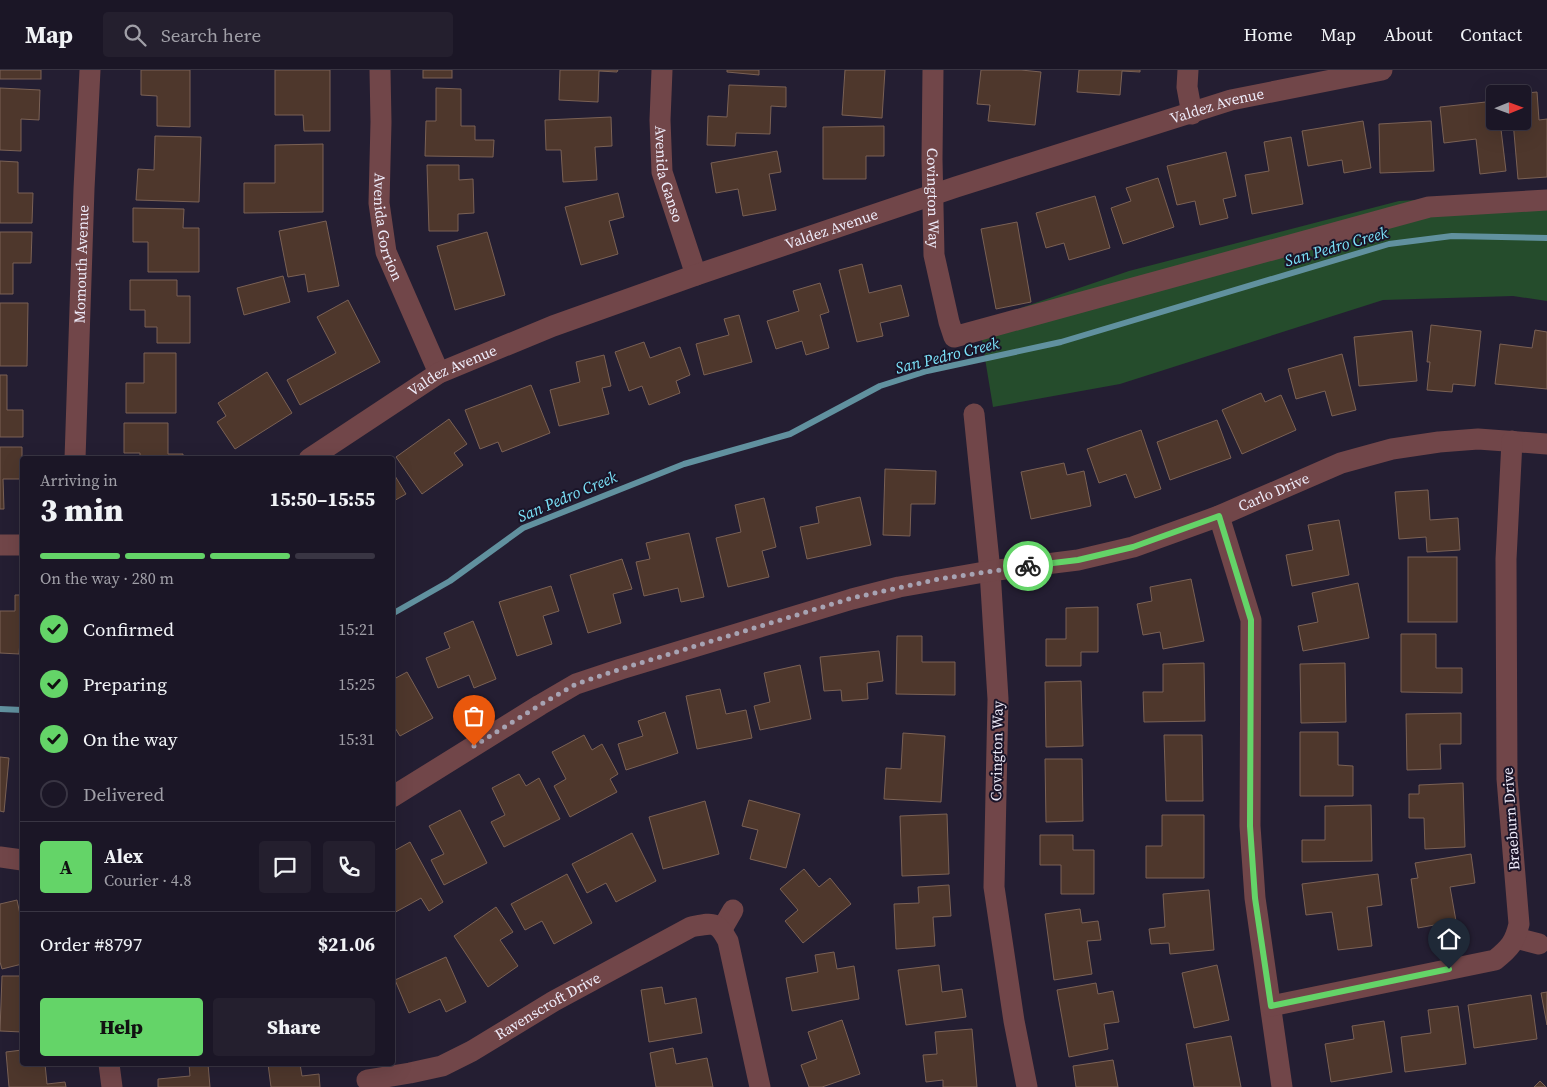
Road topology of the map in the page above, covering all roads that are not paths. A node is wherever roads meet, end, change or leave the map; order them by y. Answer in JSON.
{"nodes":[{"id":1,"x":90,"y":70,"type":"edge"},
{"id":2,"x":380,"y":70,"type":"edge"},
{"id":3,"x":662,"y":70,"type":"edge"},
{"id":4,"x":933,"y":70,"type":"edge"},
{"id":5,"x":1188,"y":70,"type":"edge"},
{"id":6,"x":1382,"y":70,"type":"edge"},
{"id":7,"x":1192,"y":114,"type":"junction"},
{"id":8,"x":933,"y":194,"type":"junction"},
{"id":9,"x":1547,"y":200,"type":"edge"},
{"id":10,"x":696,"y":275,"type":"junction"},
{"id":11,"x":439,"y":373,"type":"junction"},
{"id":12,"x":974,"y":414,"type":"dead end"},
{"id":13,"x":1512,"y":441,"type":"junction"},
{"id":14,"x":1547,"y":444,"type":"edge"},
{"id":15,"x":75,"y":456,"type":"edge"},
{"id":16,"x":313,"y":456,"type":"edge"},
{"id":17,"x":1219,"y":516,"type":"junction"},
{"id":18,"x":0,"y":545,"type":"edge"},
{"id":19,"x":20,"y":545,"type":"edge"},
{"id":20,"x":990,"y":571,"type":"junction"},
{"id":21,"x":395,"y":795,"type":"edge"},
{"id":22,"x":0,"y":857,"type":"edge"},
{"id":23,"x":20,"y":860,"type":"edge"},
{"id":24,"x":733,"y":910,"type":"dead end"},
{"id":25,"x":722,"y":928,"type":"junction"},
{"id":26,"x":1516,"y":938,"type":"junction"},
{"id":27,"x":1539,"y":944,"type":"dead end"},
{"id":28,"x":1271,"y":1006,"type":"junction"},
{"id":29,"x":109,"y":1066,"type":"edge"},
{"id":30,"x":367,"y":1077,"type":"edge"},
{"id":31,"x":112,"y":1087,"type":"edge"},
{"id":32,"x":760,"y":1087,"type":"edge"},
{"id":33,"x":1027,"y":1087,"type":"edge"},
{"id":34,"x":1282,"y":1087,"type":"edge"}],
"edges":[{"from":1,"to":15,"type":"street","name":"Momouth Avenue"},
{"from":2,"to":11,"type":"street","name":"Avenida Gorrion"},
{"from":3,"to":10,"type":"street","name":"Avenida Ganso"},
{"from":4,"to":8,"type":"street","name":"Covington Way"},
{"from":5,"to":7,"type":"street"},
{"from":6,"to":7,"type":"street","name":"Valdez Avenue"},
{"from":7,"to":8,"type":"street","name":"Valdez Avenue"},
{"from":8,"to":9,"type":"street","name":"Covington Way"},
{"from":8,"to":10,"type":"street","name":"Valdez Avenue"},
{"from":10,"to":11,"type":"street","name":"Valdez Avenue"},
{"from":11,"to":16,"type":"street","name":"Valdez Avenue"},
{"from":12,"to":20,"type":"street","name":"Covington Way"},
{"from":13,"to":14,"type":"street","name":"Carlo Drive"},
{"from":13,"to":17,"type":"street","name":"Carlo Drive"},
{"from":13,"to":26,"type":"street","name":"Braeburn Drive"},
{"from":17,"to":20,"type":"street","name":"Carlo Drive"},
{"from":17,"to":28,"type":"street"},
{"from":18,"to":19,"type":"street"},
{"from":20,"to":21,"type":"street","name":"Carlo Drive"},
{"from":20,"to":33,"type":"street","name":"Covington Way"},
{"from":22,"to":23,"type":"street"},
{"from":24,"to":25,"type":"street"},
{"from":25,"to":30,"type":"street","name":"Ravenscroft Drive"},
{"from":25,"to":32,"type":"street"},
{"from":26,"to":27,"type":"street"},
{"from":26,"to":28,"type":"street"},
{"from":28,"to":34,"type":"street"},
{"from":29,"to":31,"type":"street"}]}
